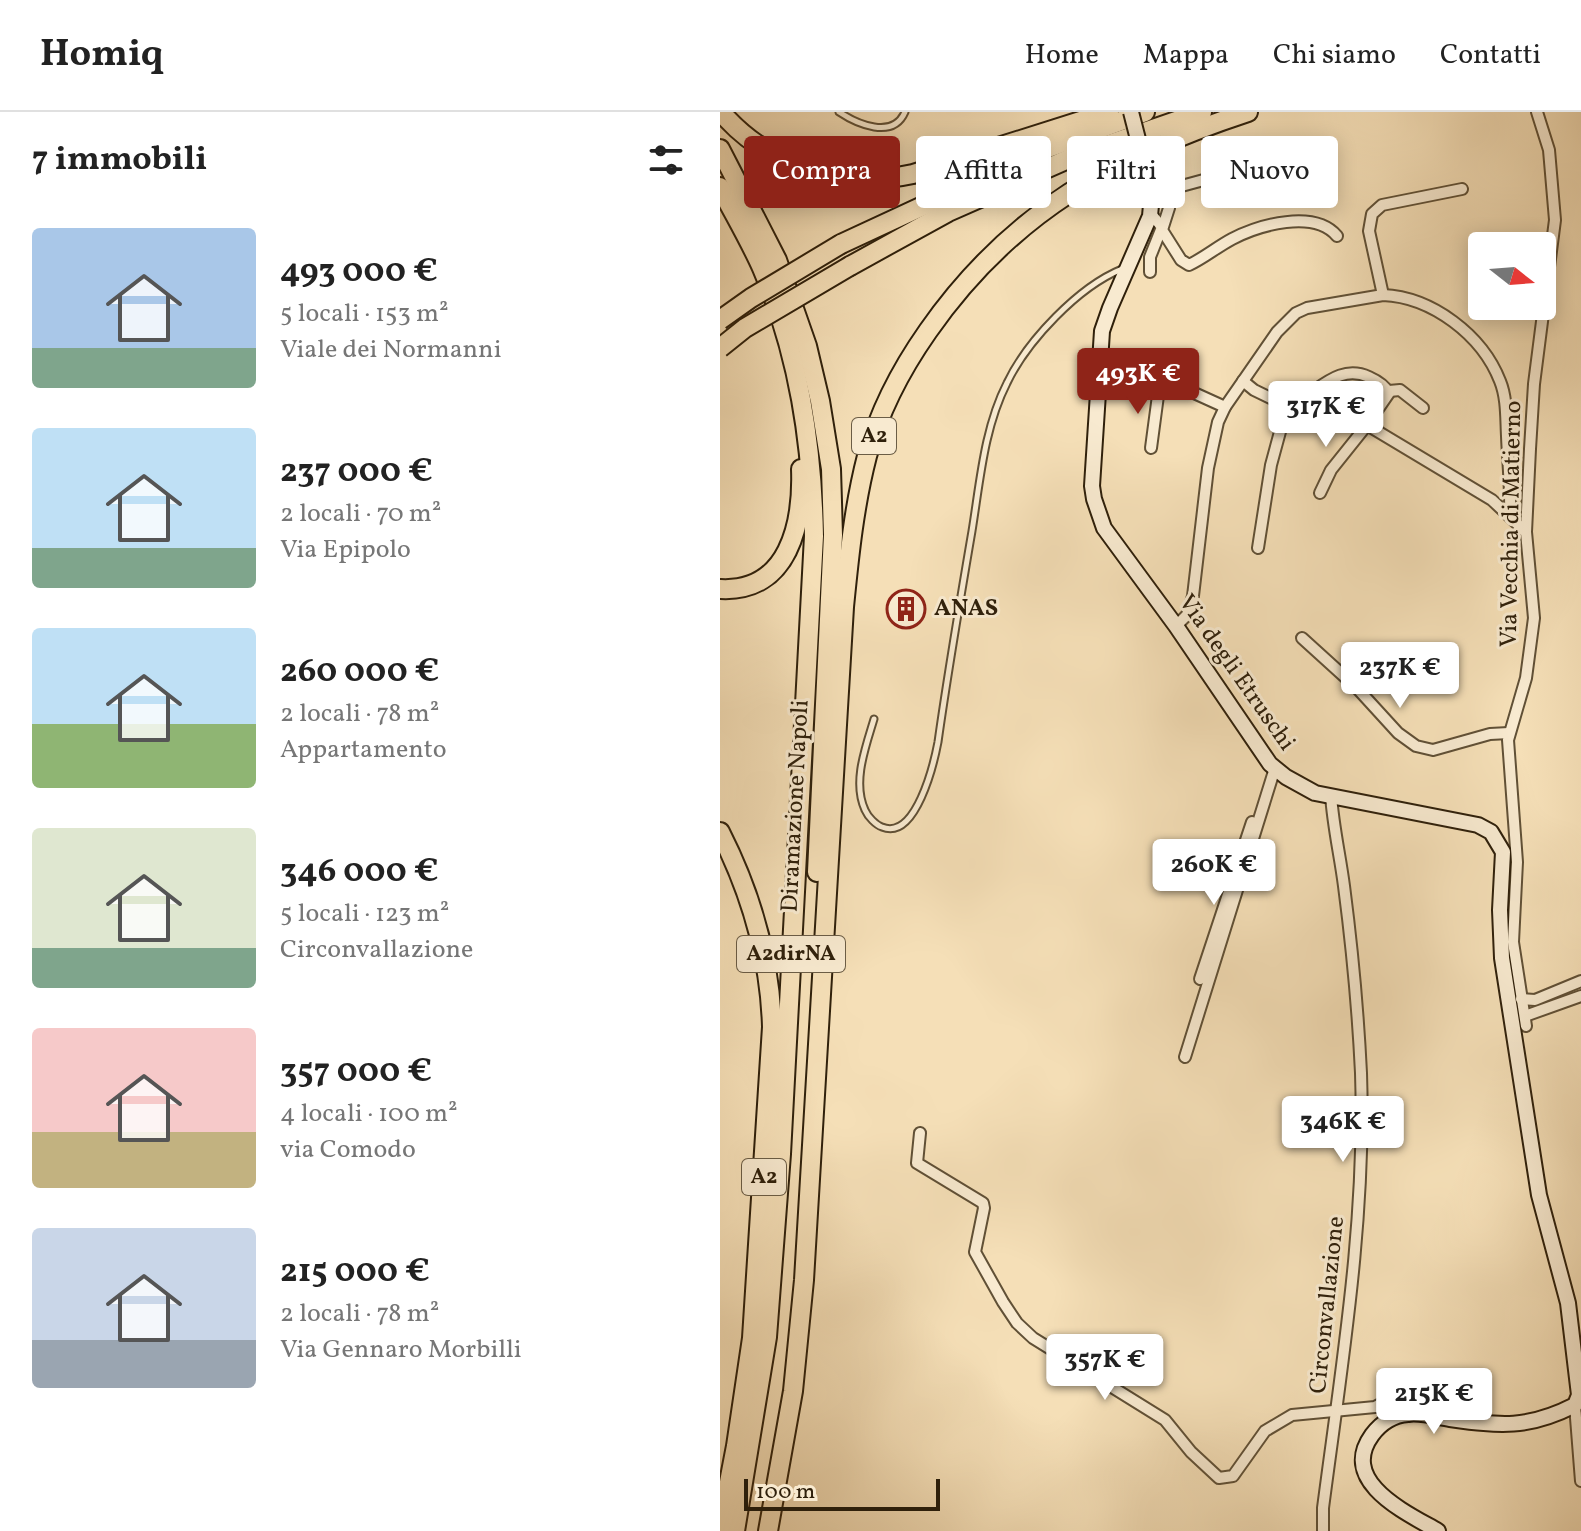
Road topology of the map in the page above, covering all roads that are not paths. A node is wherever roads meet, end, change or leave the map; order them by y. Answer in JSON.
{"nodes":[{"id":1,"x":721,"y":112,"type":"edge"},
{"id":2,"x":839,"y":112,"type":"edge"},
{"id":3,"x":905,"y":112,"type":"edge"},
{"id":4,"x":1109,"y":112,"type":"edge"},
{"id":5,"x":1131,"y":112,"type":"edge"},
{"id":6,"x":1145,"y":112,"type":"edge"},
{"id":7,"x":1202,"y":112,"type":"edge"},
{"id":8,"x":1248,"y":112,"type":"edge"},
{"id":9,"x":1537,"y":112,"type":"edge"},
{"id":10,"x":1137,"y":136,"type":"edge"},
{"id":11,"x":720,"y":149,"type":"edge"},
{"id":12,"x":720,"y":187,"type":"edge"},
{"id":13,"x":1462,"y":189,"type":"dead end"},
{"id":14,"x":1151,"y":208,"type":"edge"},
{"id":15,"x":1169,"y":208,"type":"edge"},
{"id":16,"x":1151,"y":214,"type":"junction"},
{"id":17,"x":1162,"y":230,"type":"junction"},
{"id":18,"x":1337,"y":236,"type":"dead end"},
{"id":19,"x":1127,"y":267,"type":"junction"},
{"id":20,"x":1150,"y":272,"type":"dead end"},
{"id":21,"x":1383,"y":295,"type":"junction"},
{"id":22,"x":720,"y":320,"type":"edge"},
{"id":23,"x":720,"y":348,"type":"edge"},
{"id":24,"x":796,"y":375,"type":"junction"},
{"id":25,"x":1243,"y":381,"type":"junction"},
{"id":26,"x":1389,"y":391,"type":"junction"},
{"id":27,"x":1287,"y":406,"type":"junction"},
{"id":28,"x":1225,"y":407,"type":"junction"},
{"id":29,"x":1423,"y":408,"type":"dead end"},
{"id":30,"x":1367,"y":425,"type":"junction"},
{"id":31,"x":1151,"y":448,"type":"dead end"},
{"id":32,"x":1320,"y":493,"type":"dead end"},
{"id":33,"x":1510,"y":515,"type":"junction"},
{"id":34,"x":1526,"y":532,"type":"junction"},
{"id":35,"x":1258,"y":548,"type":"dead end"},
{"id":36,"x":720,"y":589,"type":"edge"},
{"id":37,"x":1176,"y":626,"type":"junction"},
{"id":38,"x":1302,"y":638,"type":"dead end"},
{"id":39,"x":874,"y":719,"type":"dead end"},
{"id":40,"x":1509,"y":733,"type":"junction"},
{"id":41,"x":1273,"y":766,"type":"junction"},
{"id":42,"x":1331,"y":795,"type":"junction"},
{"id":43,"x":720,"y":832,"type":"edge"},
{"id":44,"x":1508,"y":843,"type":"junction"},
{"id":45,"x":1200,"y":979,"type":"dead end"},
{"id":46,"x":1581,"y":981,"type":"edge"},
{"id":47,"x":1581,"y":996,"type":"edge"},
{"id":48,"x":1521,"y":999,"type":"junction"},
{"id":49,"x":1185,"y":1057,"type":"dead end"},
{"id":50,"x":920,"y":1133,"type":"dead end"},
{"id":51,"x":1575,"y":1405,"type":"junction"},
{"id":52,"x":1337,"y":1410,"type":"junction"},
{"id":53,"x":1429,"y":1416,"type":"junction"},
{"id":54,"x":1581,"y":1481,"type":"edge"},
{"id":55,"x":720,"y":1529,"type":"edge"},
{"id":56,"x":735,"y":1531,"type":"edge"},
{"id":57,"x":757,"y":1531,"type":"edge"},
{"id":58,"x":768,"y":1531,"type":"edge"},
{"id":59,"x":1323,"y":1531,"type":"edge"},
{"id":60,"x":1438,"y":1531,"type":"edge"}],
"edges":[{"from":1,"to":4,"type":"highway"},
{"from":2,"to":3,"type":"lane"},
{"from":5,"to":10,"type":"main road","name":"Via degli Etruschi","bridge":true},
{"from":6,"to":22,"type":"highway","bridge":true},
{"from":7,"to":23,"type":"highway","bridge":true},
{"from":8,"to":58,"type":"highway","number":"A2"},
{"from":9,"to":34,"type":"street","name":"Via Vecchia di Matierno"},
{"from":11,"to":57,"type":"highway","name":"Diramazione Napoli","number":"A2dirNA"},
{"from":12,"to":24,"type":"highway","name":"Diramazione Napoli","number":"A2dirNA"},
{"from":13,"to":21,"type":"street"},
{"from":14,"to":16,"type":"main road","name":"Via degli Etruschi"},
{"from":15,"to":17,"type":"street"},
{"from":16,"to":17,"type":"street"},
{"from":16,"to":19,"type":"main road","name":"Via degli Etruschi"},
{"from":17,"to":18,"type":"street"},
{"from":17,"to":20,"type":"street"},
{"from":19,"to":37,"type":"main road","name":"Via degli Etruschi"},
{"from":19,"to":39,"type":"lane"},
{"from":21,"to":25,"type":"street"},
{"from":21,"to":33,"type":"street"},
{"from":24,"to":36,"type":"highway"},
{"from":24,"to":56,"type":"highway","name":"Diramazione Napoli","number":"A2dirNA"},
{"from":25,"to":27,"type":"street"},
{"from":25,"to":28,"type":"street"},
{"from":26,"to":27,"type":"street"},
{"from":26,"to":29,"type":"street"},
{"from":26,"to":30,"type":"street"},
{"from":27,"to":35,"type":"street"},
{"from":28,"to":31,"type":"street"},
{"from":28,"to":37,"type":"street"},
{"from":30,"to":32,"type":"street"},
{"from":30,"to":33,"type":"street"},
{"from":33,"to":34,"type":"street"},
{"from":34,"to":40,"type":"street","name":"Via Vecchia di Matierno"},
{"from":37,"to":41,"type":"main road","name":"Via degli Etruschi"},
{"from":38,"to":40,"type":"street"},
{"from":40,"to":44,"type":"street","name":"Via Vecchia di Matierno"},
{"from":41,"to":42,"type":"main road","name":"Via degli Etruschi"},
{"from":41,"to":45,"type":"street"},
{"from":41,"to":49,"type":"street"},
{"from":42,"to":44,"type":"main road","name":"Via degli Etruschi"},
{"from":42,"to":52,"type":"street","name":"Circonvallazione"},
{"from":43,"to":55,"type":"highway","number":"A2"},
{"from":44,"to":48,"type":"street","name":"Via Vecchia di Matierno"},
{"from":44,"to":51,"type":"main road"},
{"from":46,"to":48,"type":"street"},
{"from":47,"to":48,"type":"street","name":"Via Vecchia di Matierno"},
{"from":50,"to":52,"type":"street"},
{"from":51,"to":53,"type":"main road"},
{"from":51,"to":54,"type":"street"},
{"from":52,"to":53,"type":"street"},
{"from":52,"to":59,"type":"street","name":"Circonvallazione"},
{"from":53,"to":60,"type":"main road"}]}
